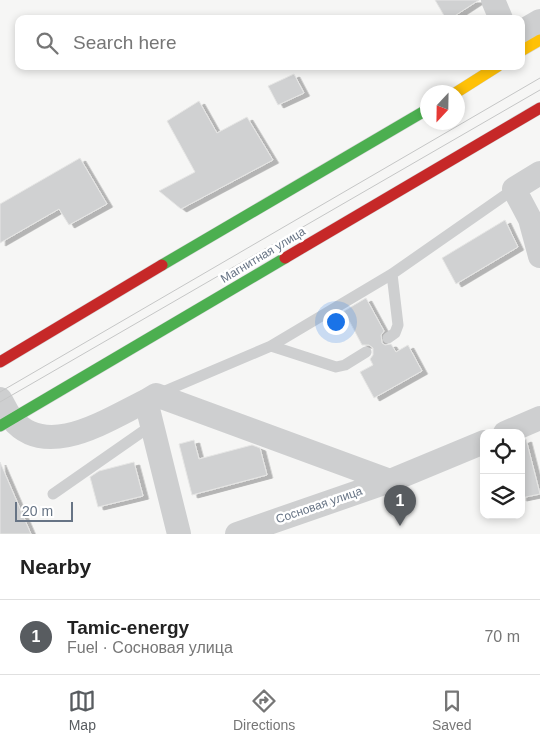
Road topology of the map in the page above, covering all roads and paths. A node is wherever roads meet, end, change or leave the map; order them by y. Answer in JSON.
{"nodes":[{"id":1,"x":493,"y":0,"type":"edge"},
{"id":2,"x":499,"y":15,"type":"edge"},
{"id":3,"x":540,"y":21,"type":"edge"},
{"id":4,"x":525,"y":30,"type":"edge"},
{"id":5,"x":540,"y":40,"type":"edge"},
{"id":6,"x":525,"y":49,"type":"edge"},
{"id":7,"x":492,"y":70,"type":"edge"},
{"id":8,"x":465,"y":87,"type":"edge"},
{"id":9,"x":540,"y":108,"type":"edge"},
{"id":10,"x":420,"y":114,"type":"edge"},
{"id":11,"x":540,"y":173,"type":"edge"},
{"id":12,"x":514,"y":188,"type":"junction"},
{"id":13,"x":540,"y":256,"type":"edge"},
{"id":14,"x":392,"y":274,"type":"junction"},
{"id":15,"x":388,"y":338,"type":"dead end"},
{"id":16,"x":271,"y":346,"type":"junction"},
{"id":17,"x":366,"y":352,"type":"dead end"},
{"id":18,"x":0,"y":362,"type":"edge"},
{"id":19,"x":151,"y":398,"type":"junction"},
{"id":20,"x":0,"y":399,"type":"edge"},
{"id":21,"x":540,"y":418,"type":"edge"},
{"id":22,"x":6,"y":423,"type":"edge"},
{"id":23,"x":152,"y":426,"type":"junction"},
{"id":24,"x":514,"y":429,"type":"edge"},
{"id":25,"x":480,"y":444,"type":"edge"},
{"id":26,"x":390,"y":481,"type":"junction"},
{"id":27,"x":53,"y":494,"type":"dead end"},
{"id":28,"x":179,"y":534,"type":"edge"},
{"id":29,"x":237,"y":534,"type":"edge"}],
"edges":[{"from":1,"to":2,"type":"street"},
{"from":3,"to":4,"type":"street"},
{"from":5,"to":6,"type":"main road"},
{"from":7,"to":8,"type":"main road"},
{"from":9,"to":22,"type":"main road","name":"Магнитная улица"},
{"from":10,"to":18,"type":"main road"},
{"from":11,"to":12,"type":"street"},
{"from":12,"to":13,"type":"street"},
{"from":12,"to":14,"type":"lane"},
{"from":14,"to":15,"type":"lane"},
{"from":14,"to":16,"type":"lane"},
{"from":16,"to":17,"type":"lane"},
{"from":16,"to":19,"type":"lane"},
{"from":19,"to":22,"type":"street"},
{"from":19,"to":23,"type":"street"},
{"from":19,"to":26,"type":"street"},
{"from":20,"to":22,"type":"street"},
{"from":21,"to":24,"type":"street"},
{"from":23,"to":27,"type":"lane"},
{"from":23,"to":28,"type":"street"},
{"from":25,"to":26,"type":"street","name":"Сосновая улица"},
{"from":26,"to":29,"type":"street","name":"Сосновая улица"}]}
